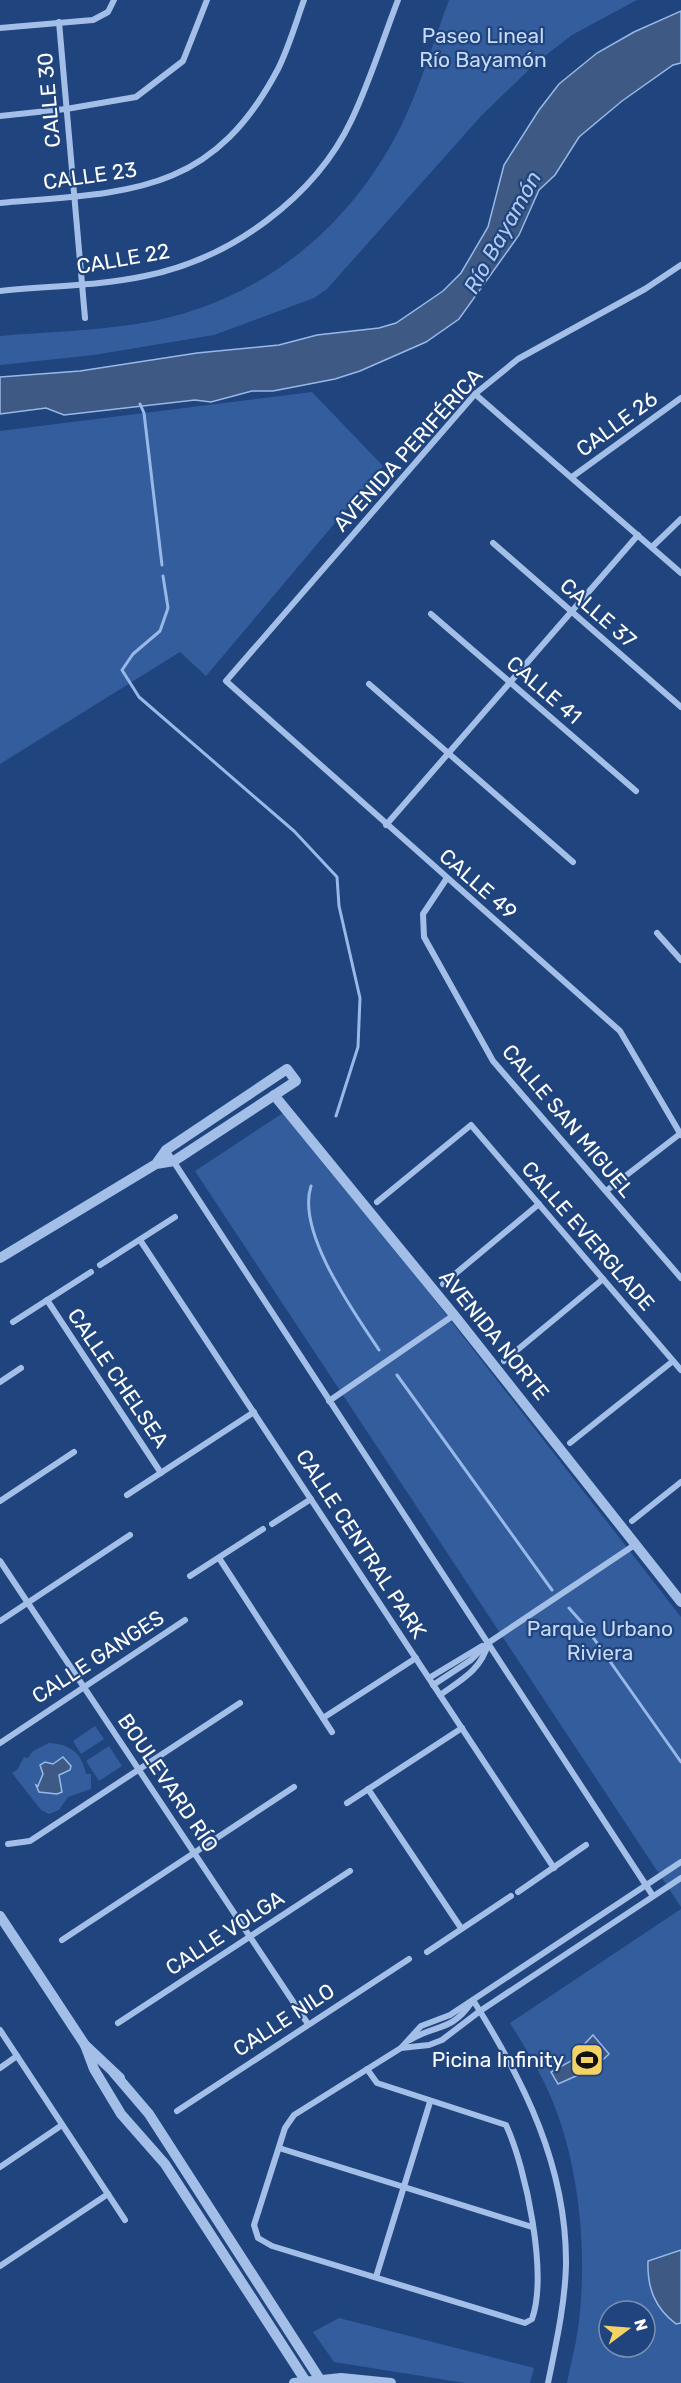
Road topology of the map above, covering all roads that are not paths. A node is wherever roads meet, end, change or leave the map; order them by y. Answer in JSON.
{"nodes":[{"id":1,"x":114,"y":0,"type":"edge"},
{"id":2,"x":207,"y":0,"type":"edge"},
{"id":3,"x":304,"y":0,"type":"edge"},
{"id":4,"x":398,"y":0,"type":"edge"},
{"id":5,"x":59,"y":22,"type":"junction"},
{"id":6,"x":0,"y":28,"type":"edge"},
{"id":7,"x":66,"y":110,"type":"junction"},
{"id":8,"x":0,"y":116,"type":"edge"},
{"id":9,"x":74,"y":196,"type":"junction"},
{"id":10,"x":0,"y":203,"type":"edge"},
{"id":11,"x":681,"y":265,"type":"edge"},
{"id":12,"x":81,"y":284,"type":"junction"},
{"id":13,"x":0,"y":291,"type":"edge"},
{"id":14,"x":85,"y":318,"type":"dead end"},
{"id":15,"x":475,"y":393,"type":"junction"},
{"id":16,"x":681,"y":398,"type":"edge"},
{"id":17,"x":572,"y":477,"type":"junction"},
{"id":18,"x":681,"y":519,"type":"edge"},
{"id":19,"x":638,"y":535,"type":"junction"},
{"id":20,"x":493,"y":543,"type":"dead end"},
{"id":21,"x":652,"y":547,"type":"junction"},
{"id":22,"x":681,"y":573,"type":"edge"},
{"id":23,"x":571,"y":612,"type":"junction"},
{"id":24,"x":431,"y":614,"type":"dead end"},
{"id":25,"x":226,"y":681,"type":"joint"},
{"id":26,"x":509,"y":682,"type":"junction"},
{"id":27,"x":369,"y":684,"type":"dead end"},
{"id":28,"x":681,"y":707,"type":"edge"},
{"id":29,"x":448,"y":753,"type":"junction"},
{"id":30,"x":636,"y":792,"type":"dead end"},
{"id":31,"x":386,"y":825,"type":"junction"},
{"id":32,"x":573,"y":862,"type":"dead end"},
{"id":33,"x":447,"y":878,"type":"junction"},
{"id":34,"x":657,"y":933,"type":"dead end"},
{"id":35,"x":681,"y":960,"type":"edge"},
{"id":36,"x":274,"y":1095,"type":"junction"},
{"id":37,"x":681,"y":1134,"type":"edge"},
{"id":38,"x":166,"y":1150,"type":"junction"},
{"id":39,"x":174,"y":1161,"type":"junction"},
{"id":40,"x":156,"y":1164,"type":"junction"},
{"id":41,"x":606,"y":1191,"type":"junction"},
{"id":42,"x":377,"y":1202,"type":"dead end"},
{"id":43,"x":539,"y":1204,"type":"junction"},
{"id":44,"x":175,"y":1217,"type":"dead end"},
{"id":45,"x":140,"y":1240,"type":"junction"},
{"id":46,"x":0,"y":1258,"type":"edge"},
{"id":47,"x":100,"y":1265,"type":"dead end"},
{"id":48,"x":91,"y":1272,"type":"dead end"},
{"id":49,"x":681,"y":1278,"type":"edge"},
{"id":50,"x":603,"y":1279,"type":"junction"},
{"id":51,"x":442,"y":1284,"type":"dead end"},
{"id":52,"x":47,"y":1300,"type":"junction"},
{"id":53,"x":454,"y":1315,"type":"junction"},
{"id":54,"x":13,"y":1322,"type":"dead end"},
{"id":55,"x":504,"y":1361,"type":"dead end"},
{"id":56,"x":674,"y":1361,"type":"junction"},
{"id":57,"x":21,"y":1368,"type":"dead end"},
{"id":58,"x":681,"y":1370,"type":"edge"},
{"id":59,"x":0,"y":1382,"type":"edge"},
{"id":60,"x":329,"y":1401,"type":"junction"},
{"id":61,"x":255,"y":1412,"type":"junction"},
{"id":62,"x":570,"y":1443,"type":"dead end"},
{"id":63,"x":74,"y":1452,"type":"dead end"},
{"id":64,"x":161,"y":1473,"type":"junction"},
{"id":65,"x":681,"y":1482,"type":"edge"},
{"id":66,"x":127,"y":1496,"type":"dead end"},
{"id":67,"x":311,"y":1498,"type":"junction"},
{"id":68,"x":0,"y":1501,"type":"edge"},
{"id":69,"x":632,"y":1521,"type":"dead end"},
{"id":70,"x":272,"y":1524,"type":"dead end"},
{"id":71,"x":263,"y":1529,"type":"dead end"},
{"id":72,"x":130,"y":1535,"type":"dead end"},
{"id":73,"x":636,"y":1544,"type":"junction"},
{"id":74,"x":219,"y":1558,"type":"junction"},
{"id":75,"x":0,"y":1561,"type":"edge"},
{"id":76,"x":190,"y":1576,"type":"dead end"},
{"id":77,"x":681,"y":1602,"type":"edge"},
{"id":78,"x":28,"y":1603,"type":"junction"},
{"id":79,"x":185,"y":1620,"type":"dead end"},
{"id":80,"x":0,"y":1621,"type":"edge"},
{"id":81,"x":488,"y":1643,"type":"junction"},
{"id":82,"x":416,"y":1658,"type":"junction"},
{"id":83,"x":429,"y":1678,"type":"junction"},
{"id":84,"x":433,"y":1685,"type":"junction"},
{"id":85,"x":83,"y":1686,"type":"junction"},
{"id":86,"x":440,"y":1695,"type":"junction"},
{"id":87,"x":240,"y":1703,"type":"dead end"},
{"id":88,"x":323,"y":1718,"type":"junction"},
{"id":89,"x":462,"y":1728,"type":"junction"},
{"id":90,"x":332,"y":1732,"type":"dead end"},
{"id":91,"x":0,"y":1743,"type":"edge"},
{"id":92,"x":139,"y":1769,"type":"junction"},
{"id":93,"x":294,"y":1787,"type":"dead end"},
{"id":94,"x":368,"y":1789,"type":"junction"},
{"id":95,"x":347,"y":1803,"type":"dead end"},
{"id":96,"x":8,"y":1844,"type":"dead end"},
{"id":97,"x":586,"y":1845,"type":"dead end"},
{"id":98,"x":194,"y":1853,"type":"junction"},
{"id":99,"x":681,"y":1862,"type":"edge"},
{"id":100,"x":554,"y":1868,"type":"junction"},
{"id":101,"x":350,"y":1871,"type":"dead end"},
{"id":102,"x":681,"y":1878,"type":"edge"},
{"id":103,"x":646,"y":1886,"type":"junction"},
{"id":104,"x":518,"y":1892,"type":"dead end"},
{"id":105,"x":511,"y":1896,"type":"dead end"},
{"id":106,"x":653,"y":1896,"type":"junction"},
{"id":107,"x":0,"y":1916,"type":"edge"},
{"id":108,"x":461,"y":1928,"type":"junction"},
{"id":109,"x":250,"y":1936,"type":"junction"},
{"id":110,"x":62,"y":1940,"type":"dead end"},
{"id":111,"x":427,"y":1952,"type":"dead end"},
{"id":112,"x":409,"y":1959,"type":"dead end"},
{"id":113,"x":473,"y":2000,"type":"junction"},
{"id":114,"x":480,"y":2012,"type":"junction"},
{"id":115,"x":118,"y":2023,"type":"dead end"},
{"id":116,"x":308,"y":2024,"type":"junction"},
{"id":117,"x":0,"y":2030,"type":"edge"},
{"id":118,"x":85,"y":2045,"type":"junction"},
{"id":119,"x":403,"y":2045,"type":"junction"},
{"id":120,"x":17,"y":2056,"type":"junction"},
{"id":121,"x":0,"y":2068,"type":"edge"},
{"id":122,"x":367,"y":2069,"type":"junction"},
{"id":123,"x":114,"y":2073,"type":"junction"},
{"id":124,"x":137,"y":2100,"type":"junction"},
{"id":125,"x":430,"y":2102,"type":"junction"},
{"id":126,"x":177,"y":2110,"type":"dead end"},
{"id":127,"x":123,"y":2116,"type":"junction"},
{"id":128,"x":62,"y":2125,"type":"junction"},
{"id":129,"x":279,"y":2148,"type":"junction"},
{"id":130,"x":175,"y":2157,"type":"junction"},
{"id":131,"x":0,"y":2167,"type":"edge"},
{"id":132,"x":403,"y":2188,"type":"junction"},
{"id":133,"x":108,"y":2194,"type":"junction"},
{"id":134,"x":125,"y":2220,"type":"dead end"},
{"id":135,"x":532,"y":2227,"type":"junction"},
{"id":136,"x":0,"y":2266,"type":"edge"},
{"id":137,"x":376,"y":2277,"type":"junction"},
{"id":138,"x":320,"y":2381,"type":"edge"},
{"id":139,"x":302,"y":2382,"type":"edge"},
{"id":140,"x":391,"y":2383,"type":"edge"},
{"id":141,"x":548,"y":2383,"type":"edge"}],
"edges":[{"from":1,"to":5,"type":"street"},
{"from":2,"to":7,"type":"street"},
{"from":3,"to":9,"type":"street","name":"CALLE 23"},
{"from":4,"to":12,"type":"street","name":"CALLE 22"},
{"from":5,"to":6,"type":"street"},
{"from":5,"to":7,"type":"street","name":"CALLE 30"},
{"from":7,"to":8,"type":"street"},
{"from":7,"to":9,"type":"street","name":"CALLE 30"},
{"from":9,"to":10,"type":"street","name":"CALLE 23"},
{"from":9,"to":12,"type":"street","name":"CALLE 30"},
{"from":11,"to":15,"type":"street","name":"AVENIDA PERIFÉRICA"},
{"from":12,"to":13,"type":"street","name":"CALLE 22"},
{"from":12,"to":14,"type":"street","name":"CALLE 30"},
{"from":15,"to":17,"type":"street"},
{"from":15,"to":25,"type":"street","name":"AVENIDA PERIFÉRICA"},
{"from":16,"to":17,"type":"street","name":"CALLE 26"},
{"from":17,"to":19,"type":"street"},
{"from":18,"to":21,"type":"street"},
{"from":19,"to":21,"type":"street"},
{"from":19,"to":23,"type":"street"},
{"from":20,"to":23,"type":"street","name":"CALLE 37"},
{"from":21,"to":22,"type":"street"},
{"from":23,"to":26,"type":"street"},
{"from":23,"to":28,"type":"street","name":"CALLE 37"},
{"from":24,"to":26,"type":"street","name":"CALLE 41"},
{"from":25,"to":31,"type":"street","name":"CALLE 49"},
{"from":26,"to":29,"type":"street"},
{"from":26,"to":30,"type":"street","name":"CALLE 41"},
{"from":27,"to":29,"type":"street"},
{"from":29,"to":31,"type":"street"},
{"from":29,"to":32,"type":"street"},
{"from":31,"to":33,"type":"street","name":"CALLE 49"},
{"from":33,"to":37,"type":"street","name":"CALLE 49"},
{"from":33,"to":41,"type":"street","name":"CALLE SAN MIGUEL"},
{"from":34,"to":35,"type":"street"},
{"from":36,"to":38,"type":"street"},
{"from":36,"to":39,"type":"street"},
{"from":36,"to":53,"type":"street","name":"AVENIDA NORTE"},
{"from":37,"to":41,"type":"street"},
{"from":38,"to":39,"type":"street"},
{"from":38,"to":40,"type":"street"},
{"from":39,"to":40,"type":"street"},
{"from":39,"to":60,"type":"street"},
{"from":40,"to":46,"type":"street"},
{"from":41,"to":49,"type":"street","name":"CALLE SAN MIGUEL"},
{"from":42,"to":43,"type":"street","name":"CALLE EVERGLADE"},
{"from":43,"to":50,"type":"street","name":"CALLE EVERGLADE"},
{"from":43,"to":51,"type":"street"},
{"from":44,"to":45,"type":"street"},
{"from":45,"to":47,"type":"street"},
{"from":45,"to":61,"type":"street","name":"CALLE CENTRAL PARK"},
{"from":48,"to":52,"type":"street"},
{"from":50,"to":55,"type":"street"},
{"from":50,"to":56,"type":"street","name":"CALLE EVERGLADE"},
{"from":52,"to":54,"type":"street"},
{"from":52,"to":64,"type":"street","name":"CALLE CHELSEA"},
{"from":53,"to":60,"type":"street"},
{"from":53,"to":73,"type":"street","name":"AVENIDA NORTE"},
{"from":56,"to":58,"type":"street","name":"CALLE EVERGLADE"},
{"from":56,"to":62,"type":"street"},
{"from":57,"to":59,"type":"street"},
{"from":60,"to":81,"type":"street"},
{"from":61,"to":64,"type":"street"},
{"from":61,"to":67,"type":"street","name":"CALLE CENTRAL PARK"},
{"from":63,"to":68,"type":"street"},
{"from":64,"to":66,"type":"street"},
{"from":65,"to":69,"type":"street"},
{"from":67,"to":70,"type":"street"},
{"from":67,"to":82,"type":"street","name":"CALLE CENTRAL PARK"},
{"from":71,"to":74,"type":"street"},
{"from":72,"to":78,"type":"street"},
{"from":73,"to":77,"type":"street","name":"AVENIDA NORTE"},
{"from":73,"to":81,"type":"street"},
{"from":74,"to":76,"type":"street"},
{"from":74,"to":88,"type":"street"},
{"from":75,"to":78,"type":"street","name":"BOULEVARD RÍO"},
{"from":78,"to":80,"type":"street"},
{"from":78,"to":85,"type":"street","name":"BOULEVARD RÍO"},
{"from":79,"to":85,"type":"street","name":"CALLE GANGES"},
{"from":81,"to":83,"type":"street"},
{"from":81,"to":84,"type":"street"},
{"from":81,"to":86,"type":"street"},
{"from":81,"to":103,"type":"street"},
{"from":82,"to":83,"type":"street","name":"CALLE CENTRAL PARK"},
{"from":82,"to":88,"type":"street"},
{"from":83,"to":84,"type":"street","name":"CALLE CENTRAL PARK"},
{"from":84,"to":86,"type":"street","name":"CALLE CENTRAL PARK"},
{"from":85,"to":91,"type":"street","name":"CALLE GANGES"},
{"from":85,"to":92,"type":"street","name":"BOULEVARD RÍO"},
{"from":86,"to":89,"type":"street","name":"CALLE CENTRAL PARK"},
{"from":87,"to":92,"type":"street"},
{"from":88,"to":90,"type":"street"},
{"from":89,"to":94,"type":"street"},
{"from":89,"to":100,"type":"street","name":"CALLE CENTRAL PARK"},
{"from":92,"to":96,"type":"street"},
{"from":92,"to":98,"type":"street","name":"BOULEVARD RÍO"},
{"from":93,"to":98,"type":"street"},
{"from":94,"to":95,"type":"street"},
{"from":94,"to":108,"type":"street"},
{"from":97,"to":100,"type":"street"},
{"from":98,"to":109,"type":"street","name":"BOULEVARD RÍO"},
{"from":98,"to":110,"type":"street"},
{"from":99,"to":103,"type":"street"},
{"from":100,"to":104,"type":"street"},
{"from":101,"to":109,"type":"street","name":"CALLE VOLGA"},
{"from":102,"to":106,"type":"street"},
{"from":103,"to":106,"type":"street"},
{"from":103,"to":113,"type":"street"},
{"from":105,"to":108,"type":"street"},
{"from":106,"to":114,"type":"street"},
{"from":107,"to":118,"type":"street"},
{"from":108,"to":111,"type":"street"},
{"from":109,"to":115,"type":"street","name":"CALLE VOLGA"},
{"from":109,"to":116,"type":"street","name":"BOULEVARD RÍO"},
{"from":112,"to":116,"type":"street","name":"CALLE NILO"},
{"from":113,"to":114,"type":"street"},
{"from":113,"to":119,"type":"street"},
{"from":114,"to":119,"type":"street"},
{"from":114,"to":141,"type":"street"},
{"from":116,"to":126,"type":"street","name":"CALLE NILO"},
{"from":117,"to":120,"type":"street"},
{"from":118,"to":123,"type":"street"},
{"from":118,"to":127,"type":"street"},
{"from":119,"to":122,"type":"street"},
{"from":120,"to":121,"type":"street"},
{"from":120,"to":128,"type":"street"},
{"from":122,"to":125,"type":"street"},
{"from":122,"to":129,"type":"street"},
{"from":123,"to":124,"type":"street"},
{"from":123,"to":130,"type":"street"},
{"from":124,"to":127,"type":"street"},
{"from":124,"to":130,"type":"street"},
{"from":125,"to":132,"type":"street"},
{"from":125,"to":135,"type":"street"},
{"from":127,"to":139,"type":"street"},
{"from":128,"to":131,"type":"street"},
{"from":128,"to":133,"type":"street"},
{"from":129,"to":132,"type":"street"},
{"from":129,"to":137,"type":"street"},
{"from":130,"to":138,"type":"street"},
{"from":132,"to":135,"type":"street"},
{"from":132,"to":137,"type":"street"},
{"from":133,"to":134,"type":"street"},
{"from":133,"to":136,"type":"street"},
{"from":135,"to":137,"type":"street"},
{"from":138,"to":139,"type":"street"},
{"from":138,"to":140,"type":"street"}]}
